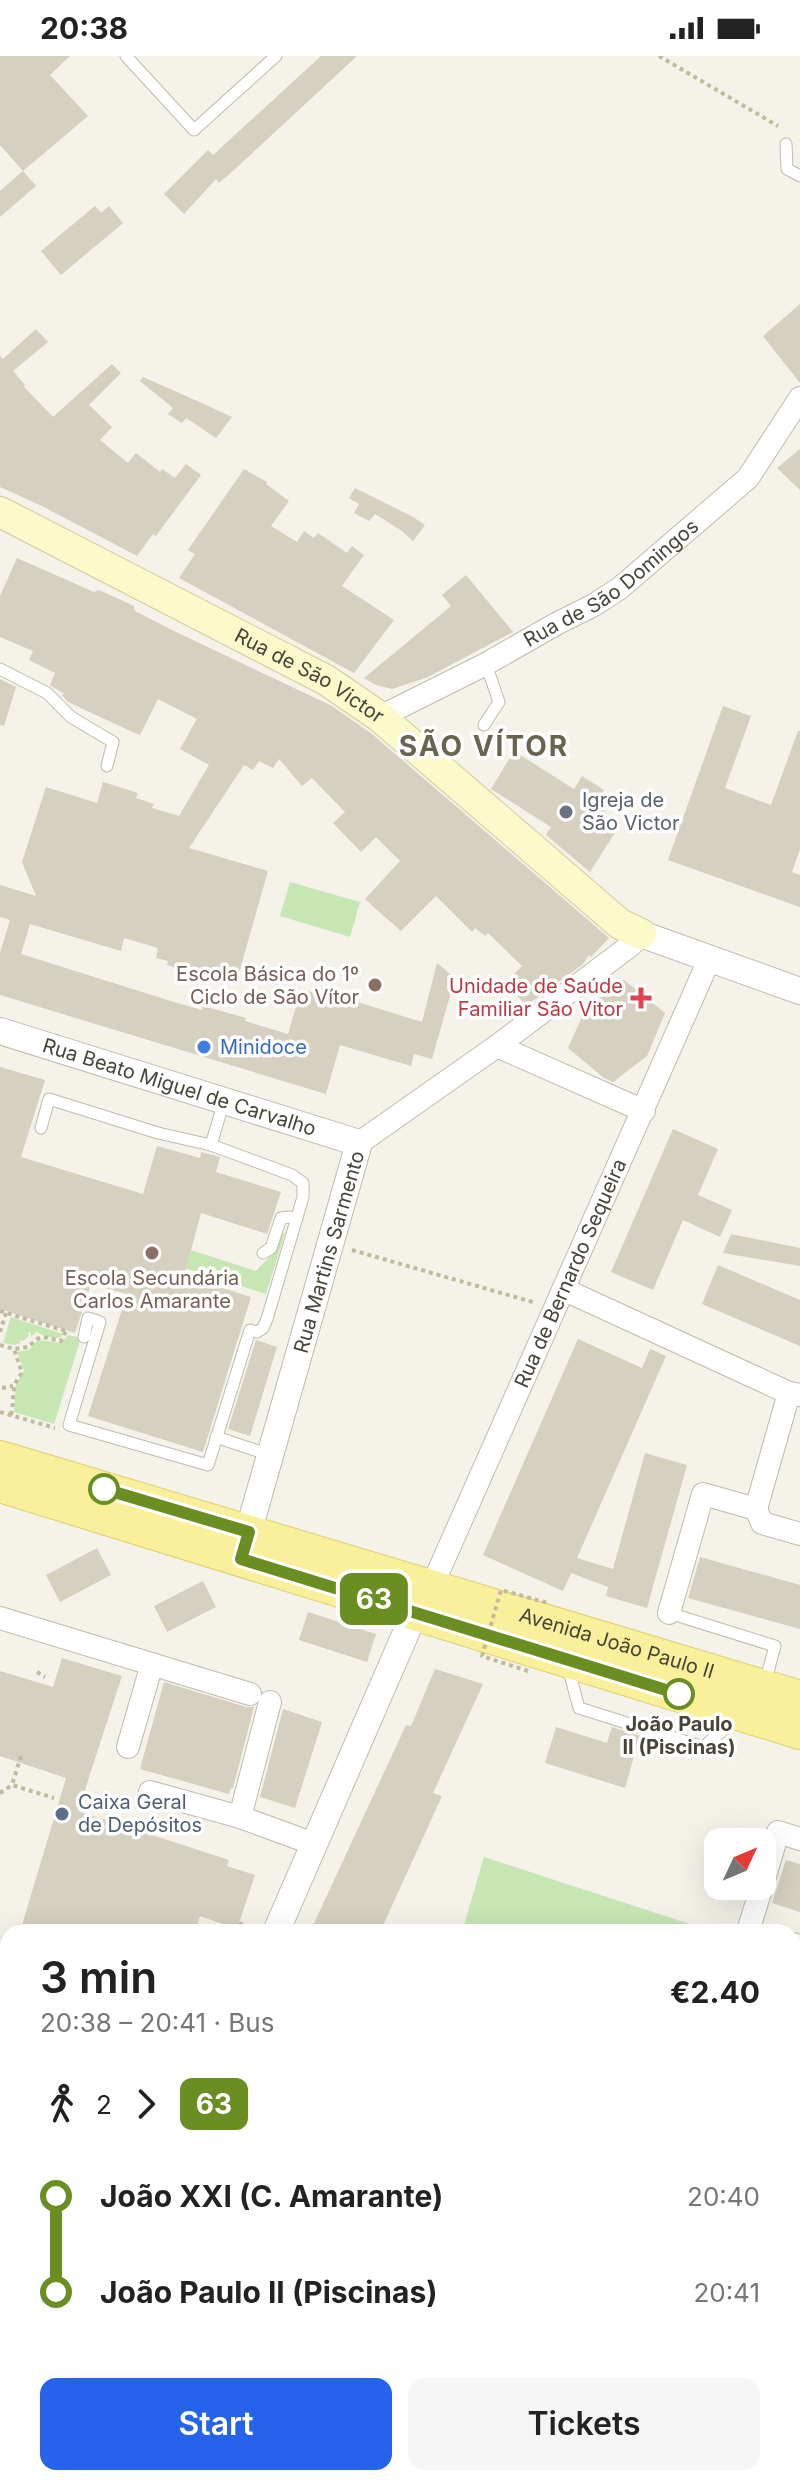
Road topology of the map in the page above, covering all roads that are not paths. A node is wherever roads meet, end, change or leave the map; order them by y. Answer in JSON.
{"nodes":[{"id":1,"x":126,"y":56,"type":"edge"},
{"id":2,"x":276,"y":56,"type":"edge"},
{"id":3,"x":786,"y":144,"type":"dead end"},
{"id":4,"x":800,"y":176,"type":"edge"},
{"id":5,"x":800,"y":398,"type":"edge"},
{"id":6,"x":0,"y":512,"type":"edge"},
{"id":7,"x":486,"y":664,"type":"junction"},
{"id":8,"x":0,"y":669,"type":"edge"},
{"id":9,"x":380,"y":717,"type":"junction"},
{"id":10,"x":484,"y":725,"type":"dead end"},
{"id":11,"x":107,"y":766,"type":"dead end"},
{"id":12,"x":641,"y":934,"type":"junction"},
{"id":13,"x":709,"y":960,"type":"junction"},
{"id":14,"x":800,"y":991,"type":"edge"},
{"id":15,"x":0,"y":1031,"type":"edge"},
{"id":16,"x":497,"y":1046,"type":"junction"},
{"id":17,"x":224,"y":1101,"type":"junction"},
{"id":18,"x":644,"y":1111,"type":"junction"},
{"id":19,"x":41,"y":1128,"type":"dead end"},
{"id":20,"x":359,"y":1143,"type":"junction"},
{"id":21,"x":211,"y":1145,"type":"junction"},
{"id":22,"x":297,"y":1219,"type":"junction"},
{"id":23,"x":263,"y":1253,"type":"dead end"},
{"id":24,"x":565,"y":1290,"type":"junction"},
{"id":25,"x":84,"y":1337,"type":"road end"},
{"id":26,"x":795,"y":1394,"type":"edge"},
{"id":27,"x":216,"y":1437,"type":"junction"},
{"id":28,"x":271,"y":1455,"type":"junction"},
{"id":29,"x":0,"y":1458,"type":"edge"},
{"id":30,"x":0,"y":1485,"type":"edge"},
{"id":31,"x":756,"y":1509,"type":"junction"},
{"id":32,"x":800,"y":1534,"type":"edge"},
{"id":33,"x":245,"y":1546,"type":"junction"},
{"id":34,"x":424,"y":1599,"type":"junction"},
{"id":35,"x":669,"y":1613,"type":"joint"},
{"id":36,"x":0,"y":1618,"type":"edge"},
{"id":37,"x":152,"y":1664,"type":"junction"},
{"id":38,"x":764,"y":1687,"type":"junction"},
{"id":39,"x":800,"y":1698,"type":"edge"},
{"id":40,"x":800,"y":1732,"type":"edge"},
{"id":41,"x":128,"y":1747,"type":"dead end"},
{"id":42,"x":150,"y":1792,"type":"dead end"},
{"id":43,"x":240,"y":1817,"type":"junction"},
{"id":44,"x":776,"y":1839,"type":"edge"},
{"id":45,"x":800,"y":1839,"type":"edge"},
{"id":46,"x":314,"y":1844,"type":"junction"},
{"id":47,"x":758,"y":1900,"type":"edge"},
{"id":48,"x":279,"y":1924,"type":"edge"},
{"id":49,"x":750,"y":1924,"type":"edge"}],
"edges":[{"from":1,"to":2,"type":"lane"},
{"from":3,"to":4,"type":"lane"},
{"from":5,"to":7,"type":"street","name":"Rua de São Domingos"},
{"from":6,"to":9,"type":"main road","name":"Rua de São Victor"},
{"from":7,"to":9,"type":"street","name":"Rua de São Domingos"},
{"from":7,"to":10,"type":"lane"},
{"from":8,"to":11,"type":"lane"},
{"from":9,"to":12,"type":"main road","name":"Rua de São Victor"},
{"from":12,"to":13,"type":"street","name":"Rua de São Victor"},
{"from":12,"to":16,"type":"street","name":"Rua Martins Sarmento"},
{"from":13,"to":14,"type":"street","name":"Rua de São Victor"},
{"from":13,"to":18,"type":"street","name":"Rua de Bernardo Sequeira"},
{"from":15,"to":17,"type":"street","name":"Rua Beato Miguel de Carvalho"},
{"from":16,"to":18,"type":"street"},
{"from":16,"to":20,"type":"street","name":"Rua Martins Sarmento"},
{"from":17,"to":20,"type":"street","name":"Rua Beato Miguel de Carvalho"},
{"from":17,"to":21,"type":"lane"},
{"from":18,"to":24,"type":"street","name":"Rua de Bernardo Sequeira"},
{"from":19,"to":21,"type":"lane"},
{"from":20,"to":28,"type":"street","name":"Rua Martins Sarmento"},
{"from":21,"to":22,"type":"lane"},
{"from":22,"to":23,"type":"lane"},
{"from":22,"to":27,"type":"lane"},
{"from":24,"to":26,"type":"street"},
{"from":24,"to":34,"type":"street","name":"Rua de Bernardo Sequeira"},
{"from":25,"to":27,"type":"lane"},
{"from":26,"to":31,"type":"street"},
{"from":27,"to":28,"type":"lane"},
{"from":28,"to":33,"type":"street","name":"Rua Martins Sarmento"},
{"from":29,"to":33,"type":"main road"},
{"from":30,"to":33,"type":"main road"},
{"from":31,"to":32,"type":"street"},
{"from":31,"to":35,"type":"street"},
{"from":33,"to":34,"type":"main road"},
{"from":34,"to":38,"type":"main road","name":"Avenida João Paulo II"},
{"from":34,"to":40,"type":"main road","name":"Avenida João Paulo II"},
{"from":34,"to":46,"type":"street","name":"Rua de Bernardo Sequeira"},
{"from":35,"to":38,"type":"lane"},
{"from":36,"to":37,"type":"street"},
{"from":37,"to":41,"type":"street"},
{"from":37,"to":43,"type":"street"},
{"from":38,"to":39,"type":"main road","name":"Avenida João Paulo II"},
{"from":42,"to":43,"type":"street"},
{"from":43,"to":46,"type":"street"},
{"from":44,"to":45,"type":"street"},
{"from":46,"to":48,"type":"street","name":"Rua de Bernardo Sequeira"},
{"from":47,"to":49,"type":"street"}]}
